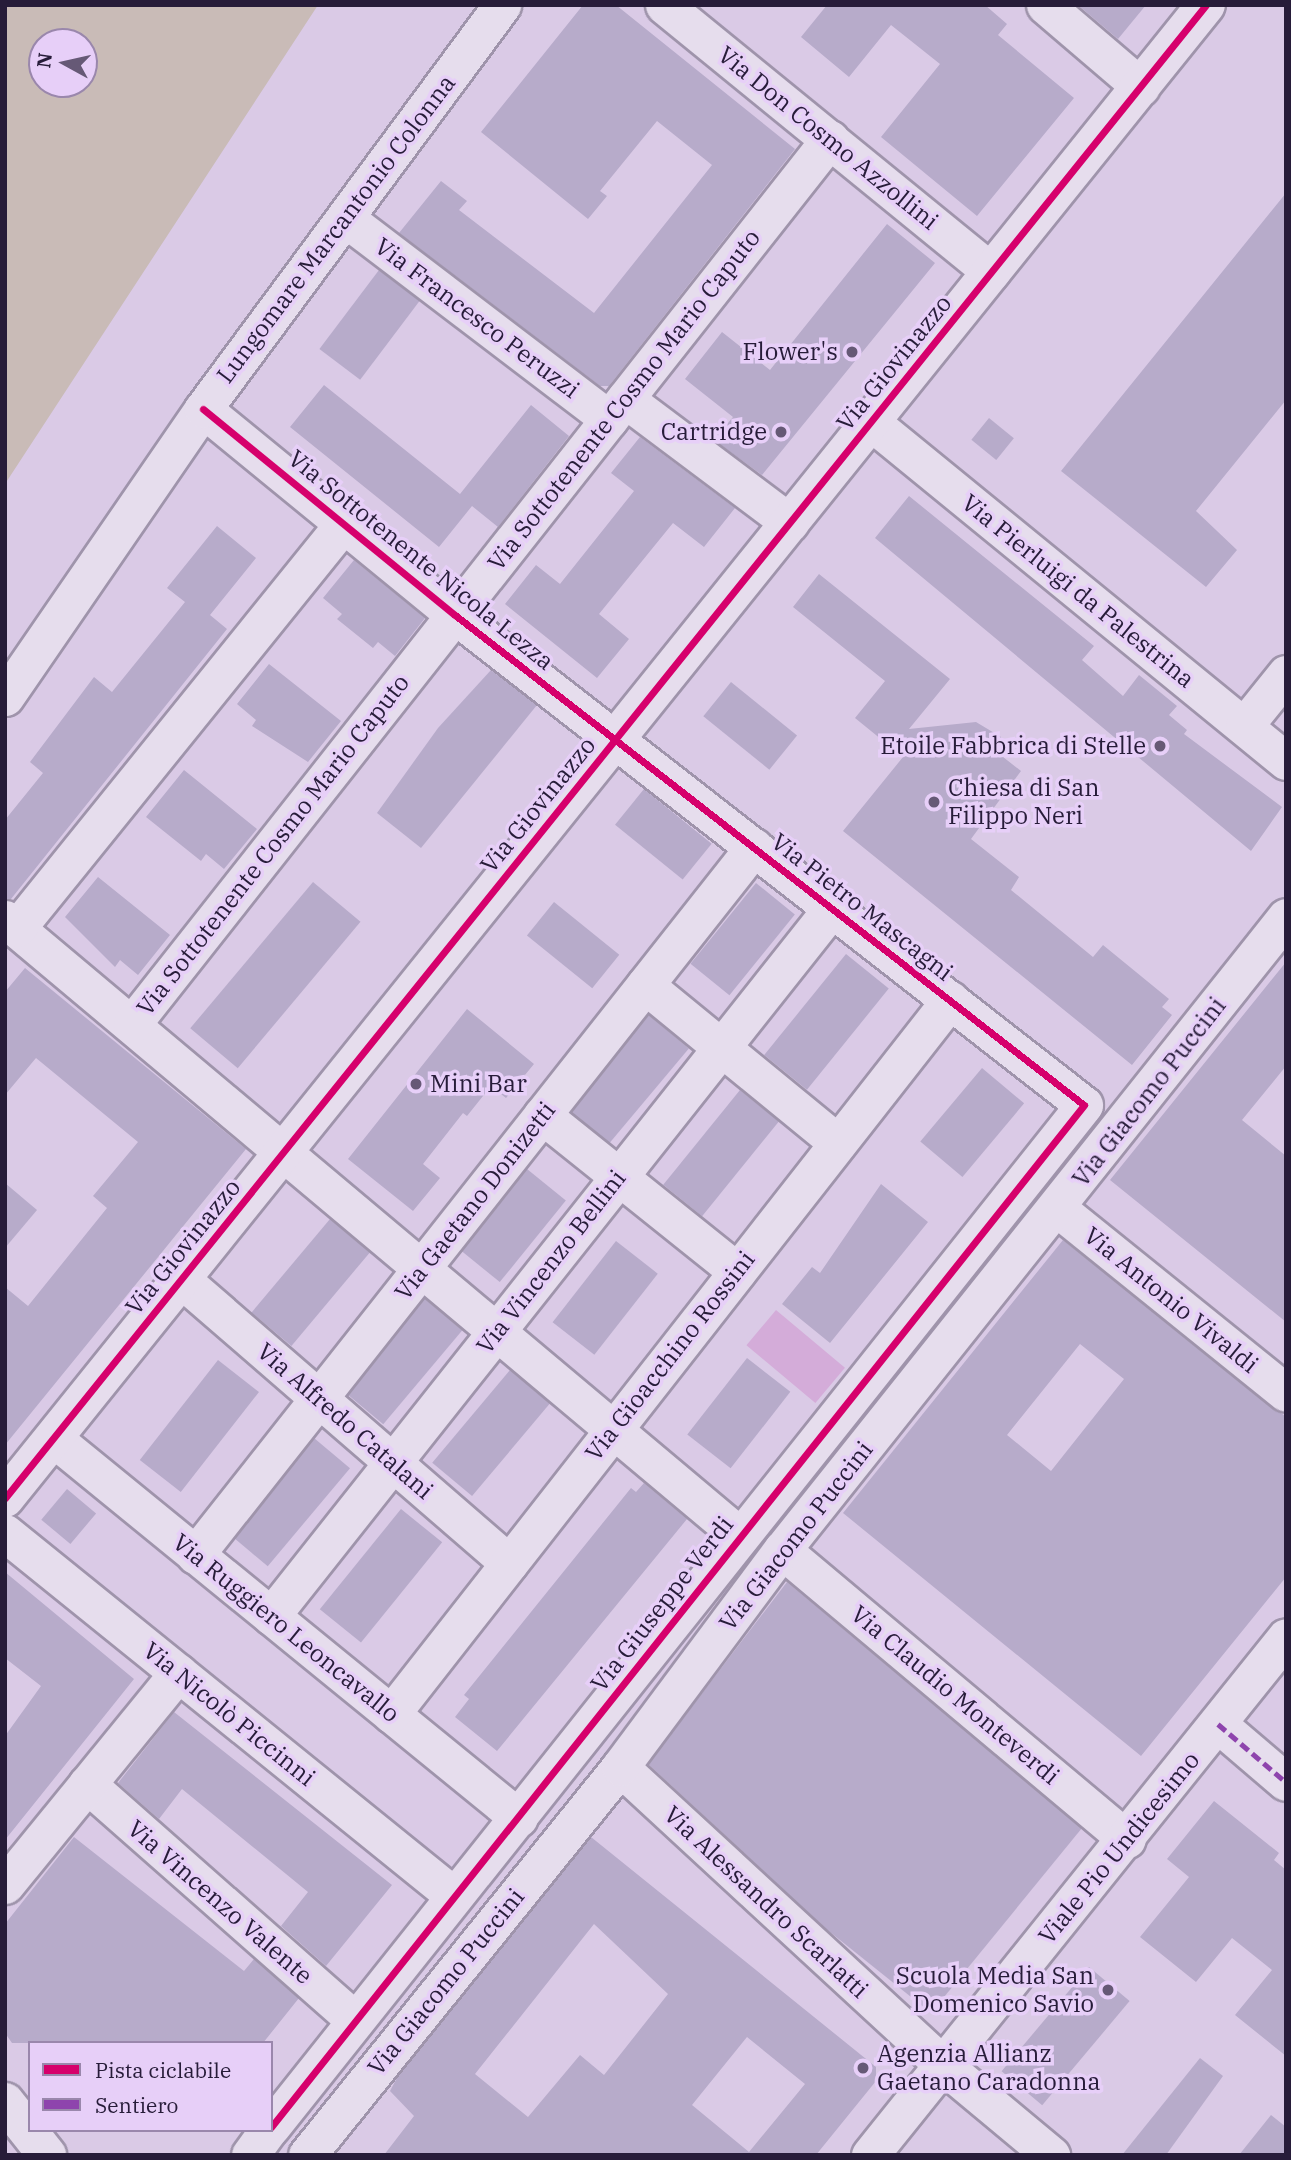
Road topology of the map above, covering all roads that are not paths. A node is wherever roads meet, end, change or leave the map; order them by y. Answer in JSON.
{"nodes":[{"id":1,"x":502,"y":5,"type":"edge"},
{"id":2,"x":664,"y":5,"type":"edge"},
{"id":3,"x":1045,"y":5,"type":"edge"},
{"id":4,"x":1206,"y":5,"type":"edge"},
{"id":5,"x":1141,"y":87,"type":"junction"},
{"id":6,"x":830,"y":139,"type":"junction"},
{"id":7,"x":345,"y":218,"type":"junction"},
{"id":8,"x":991,"y":272,"type":"junction"},
{"id":9,"x":203,"y":409,"type":"junction"},
{"id":10,"x":617,"y":409,"type":"junction"},
{"id":11,"x":871,"y":422,"type":"junction"},
{"id":12,"x":344,"y":523,"type":"junction"},
{"id":13,"x":790,"y":523,"type":"junction"},
{"id":14,"x":455,"y":615,"type":"junction"},
{"id":15,"x":1286,"y":674,"type":"edge"},
{"id":16,"x":5,"y":697,"type":"edge"},
{"id":17,"x":1244,"y":726,"type":"junction"},
{"id":18,"x":616,"y":739,"type":"junction"},
{"id":19,"x":1286,"y":761,"type":"edge"},
{"id":20,"x":754,"y":846,"type":"junction"},
{"id":21,"x":832,"y":908,"type":"junction"},
{"id":22,"x":1286,"y":917,"type":"edge"},
{"id":23,"x":11,"y":923,"type":"edge"},
{"id":24,"x":645,"y":985,"type":"junction"},
{"id":25,"x":950,"y":1000,"type":"junction"},
{"id":26,"x":132,"y":1024,"type":"junction"},
{"id":27,"x":721,"y":1048,"type":"junction"},
{"id":28,"x":1084,"y":1105,"type":"joint"},
{"id":29,"x":542,"y":1115,"type":"junction"},
{"id":30,"x":838,"y":1143,"type":"junction"},
{"id":31,"x":286,"y":1149,"type":"junction"},
{"id":32,"x":618,"y":1177,"type":"junction"},
{"id":33,"x":1057,"y":1208,"type":"junction"},
{"id":34,"x":422,"y":1267,"type":"junction"},
{"id":35,"x":737,"y":1271,"type":"junction"},
{"id":36,"x":181,"y":1279,"type":"junction"},
{"id":37,"x":497,"y":1330,"type":"junction"},
{"id":38,"x":1286,"y":1393,"type":"edge"},
{"id":39,"x":318,"y":1399,"type":"junction"},
{"id":40,"x":614,"y":1428,"type":"junction"},
{"id":41,"x":53,"y":1438,"type":"junction"},
{"id":42,"x":392,"y":1463,"type":"junction"},
{"id":43,"x":5,"y":1497,"type":"edge"},
{"id":44,"x":5,"y":1533,"type":"edge"},
{"id":45,"x":740,"y":1536,"type":"junction"},
{"id":46,"x":782,"y":1550,"type":"junction"},
{"id":47,"x":195,"y":1555,"type":"junction"},
{"id":48,"x":509,"y":1563,"type":"junction"},
{"id":49,"x":271,"y":1616,"type":"junction"},
{"id":50,"x":1286,"y":1637,"type":"edge"},
{"id":51,"x":178,"y":1673,"type":"junction"},
{"id":52,"x":391,"y":1714,"type":"junction"},
{"id":53,"x":1218,"y":1724,"type":"junction"},
{"id":54,"x":620,"y":1767,"type":"junction"},
{"id":55,"x":1286,"y":1782,"type":"edge"},
{"id":56,"x":87,"y":1784,"type":"junction"},
{"id":57,"x":519,"y":1818,"type":"junction"},
{"id":58,"x":1127,"y":1839,"type":"junction"},
{"id":59,"x":5,"y":1885,"type":"edge"},
{"id":60,"x":453,"y":1895,"type":"junction"},
{"id":61,"x":354,"y":2019,"type":"junction"},
{"id":62,"x":943,"y":2065,"type":"junction"},
{"id":63,"x":5,"y":2102,"type":"edge"},
{"id":64,"x":273,"y":2124,"type":"edge"},
{"id":65,"x":28,"y":2131,"type":"edge"},
{"id":66,"x":29,"y":2132,"type":"edge"},
{"id":67,"x":267,"y":2132,"type":"edge"},
{"id":68,"x":47,"y":2155,"type":"edge"},
{"id":69,"x":250,"y":2155,"type":"edge"},
{"id":70,"x":307,"y":2155,"type":"edge"},
{"id":71,"x":870,"y":2155,"type":"edge"},
{"id":72,"x":1051,"y":2155,"type":"edge"}],
"edges":[{"from":1,"to":7,"type":"street","name":"Lungomare Marcantonio Colonna"},
{"from":2,"to":6,"type":"street","name":"Via Don Cosmo Azzollini"},
{"from":3,"to":5,"type":"street"},
{"from":4,"to":5,"type":"street","name":"Via Giovinazzo"},
{"from":5,"to":8,"type":"street","name":"Via Giovinazzo"},
{"from":6,"to":8,"type":"street","name":"Via Don Cosmo Azzollini"},
{"from":6,"to":10,"type":"street","name":"Via Sottotenente Cosmo Mario Caputo"},
{"from":7,"to":9,"type":"street","name":"Lungomare Marcantonio Colonna"},
{"from":7,"to":10,"type":"street","name":"Via Francesco Peruzzi"},
{"from":8,"to":11,"type":"street","name":"Via Giovinazzo"},
{"from":9,"to":12,"type":"street","name":"Via Sottotenente Nicola Lezza"},
{"from":9,"to":16,"type":"street","name":"Lungomare Marcantonio Colonna"},
{"from":10,"to":13,"type":"street","name":"Via Francesco Peruzzi"},
{"from":10,"to":14,"type":"street","name":"Via Sottotenente Cosmo Mario Caputo"},
{"from":11,"to":13,"type":"street","name":"Via Giovinazzo"},
{"from":11,"to":17,"type":"street","name":"Via Pierluigi da Palestrina"},
{"from":12,"to":14,"type":"street","name":"Via Sottotenente Nicola Lezza"},
{"from":12,"to":23,"type":"street"},
{"from":13,"to":18,"type":"street","name":"Via Giovinazzo"},
{"from":14,"to":18,"type":"street","name":"Via Sottotenente Nicola Lezza"},
{"from":14,"to":26,"type":"street","name":"Via Sottotenente Cosmo Mario Caputo"},
{"from":15,"to":17,"type":"street"},
{"from":17,"to":19,"type":"street","name":"Via Pierluigi da Palestrina"},
{"from":18,"to":20,"type":"street","name":"Via Pietro Mascagni"},
{"from":18,"to":31,"type":"street","name":"Via Giovinazzo"},
{"from":20,"to":21,"type":"street","name":"Via Pietro Mascagni"},
{"from":20,"to":24,"type":"street","name":"Via Gaetano Donizetti"},
{"from":21,"to":25,"type":"street","name":"Via Pietro Mascagni"},
{"from":21,"to":27,"type":"street","name":"Via Vincenzo Bellini"},
{"from":22,"to":33,"type":"street","name":"Via Giacomo Puccini"},
{"from":23,"to":26,"type":"street"},
{"from":24,"to":27,"type":"street"},
{"from":24,"to":29,"type":"street","name":"Via Gaetano Donizetti"},
{"from":25,"to":28,"type":"street","name":"Via Pietro Mascagni"},
{"from":25,"to":30,"type":"street","name":"Via Gioacchino Rossini"},
{"from":26,"to":31,"type":"street"},
{"from":27,"to":30,"type":"street"},
{"from":27,"to":32,"type":"street","name":"Via Vincenzo Bellini"},
{"from":28,"to":45,"type":"street","name":"Via Giuseppe Verdi"},
{"from":29,"to":32,"type":"street"},
{"from":29,"to":34,"type":"street","name":"Via Gaetano Donizetti"},
{"from":30,"to":35,"type":"street","name":"Via Gioacchino Rossini"},
{"from":31,"to":34,"type":"street"},
{"from":31,"to":36,"type":"street","name":"Via Giovinazzo"},
{"from":32,"to":35,"type":"street"},
{"from":32,"to":37,"type":"street","name":"Via Vincenzo Bellini"},
{"from":33,"to":38,"type":"street","name":"Via Antonio Vivaldi"},
{"from":33,"to":46,"type":"street","name":"Via Giacomo Puccini"},
{"from":34,"to":37,"type":"street"},
{"from":34,"to":39,"type":"street","name":"Via Gaetano Donizetti"},
{"from":35,"to":40,"type":"street","name":"Via Gioacchino Rossini"},
{"from":36,"to":39,"type":"street","name":"Via Alfredo Catalani"},
{"from":36,"to":41,"type":"street","name":"Via Giovinazzo"},
{"from":37,"to":40,"type":"street"},
{"from":37,"to":42,"type":"street","name":"Via Vincenzo Bellini"},
{"from":39,"to":42,"type":"street","name":"Via Alfredo Catalani"},
{"from":39,"to":47,"type":"street","name":"Via Gaetano Donizetti"},
{"from":40,"to":45,"type":"street"},
{"from":40,"to":48,"type":"street","name":"Via Gioacchino Rossini"},
{"from":41,"to":43,"type":"street","name":"Via Giovinazzo"},
{"from":41,"to":47,"type":"street","name":"Via Ruggiero Leoncavallo"},
{"from":42,"to":48,"type":"street","name":"Via Alfredo Catalani"},
{"from":42,"to":49,"type":"street","name":"Via Vincenzo Bellini"},
{"from":44,"to":51,"type":"street","name":"Via Nicolò Piccinni"},
{"from":45,"to":57,"type":"street","name":"Via Giuseppe Verdi"},
{"from":46,"to":54,"type":"street","name":"Via Giacomo Puccini"},
{"from":46,"to":58,"type":"street","name":"Via Claudio Monteverdi"},
{"from":47,"to":49,"type":"street","name":"Via Ruggiero Leoncavallo"},
{"from":48,"to":52,"type":"street","name":"Via Gioacchino Rossini"},
{"from":49,"to":52,"type":"street","name":"Via Ruggiero Leoncavallo"},
{"from":50,"to":53,"type":"street","name":"Viale Pio Undicesimo"},
{"from":51,"to":56,"type":"street"},
{"from":51,"to":60,"type":"street","name":"Via Nicolò Piccinni"},
{"from":52,"to":57,"type":"street","name":"Via Ruggiero Leoncavallo"},
{"from":53,"to":55,"type":"street"},
{"from":53,"to":58,"type":"street","name":"Viale Pio Undicesimo"},
{"from":54,"to":62,"type":"street","name":"Via Alessandro Scarlatti"},
{"from":54,"to":70,"type":"street","name":"Via Giacomo Puccini"},
{"from":56,"to":59,"type":"street"},
{"from":56,"to":61,"type":"street","name":"Via Vincenzo Valente"},
{"from":57,"to":60,"type":"street","name":"Via Giuseppe Verdi"},
{"from":58,"to":62,"type":"street","name":"Viale Pio Undicesimo"},
{"from":60,"to":61,"type":"street","name":"Via Giuseppe Verdi"},
{"from":61,"to":64,"type":"street","name":"Via Giuseppe Verdi"},
{"from":62,"to":71,"type":"street","name":"Viale Pio Undicesimo"},
{"from":62,"to":72,"type":"street","name":"Via Alessandro Scarlatti"},
{"from":63,"to":65,"type":"street"},
{"from":66,"to":68,"type":"street"},
{"from":67,"to":69,"type":"street","name":"Via Giuseppe Verdi"}]}
